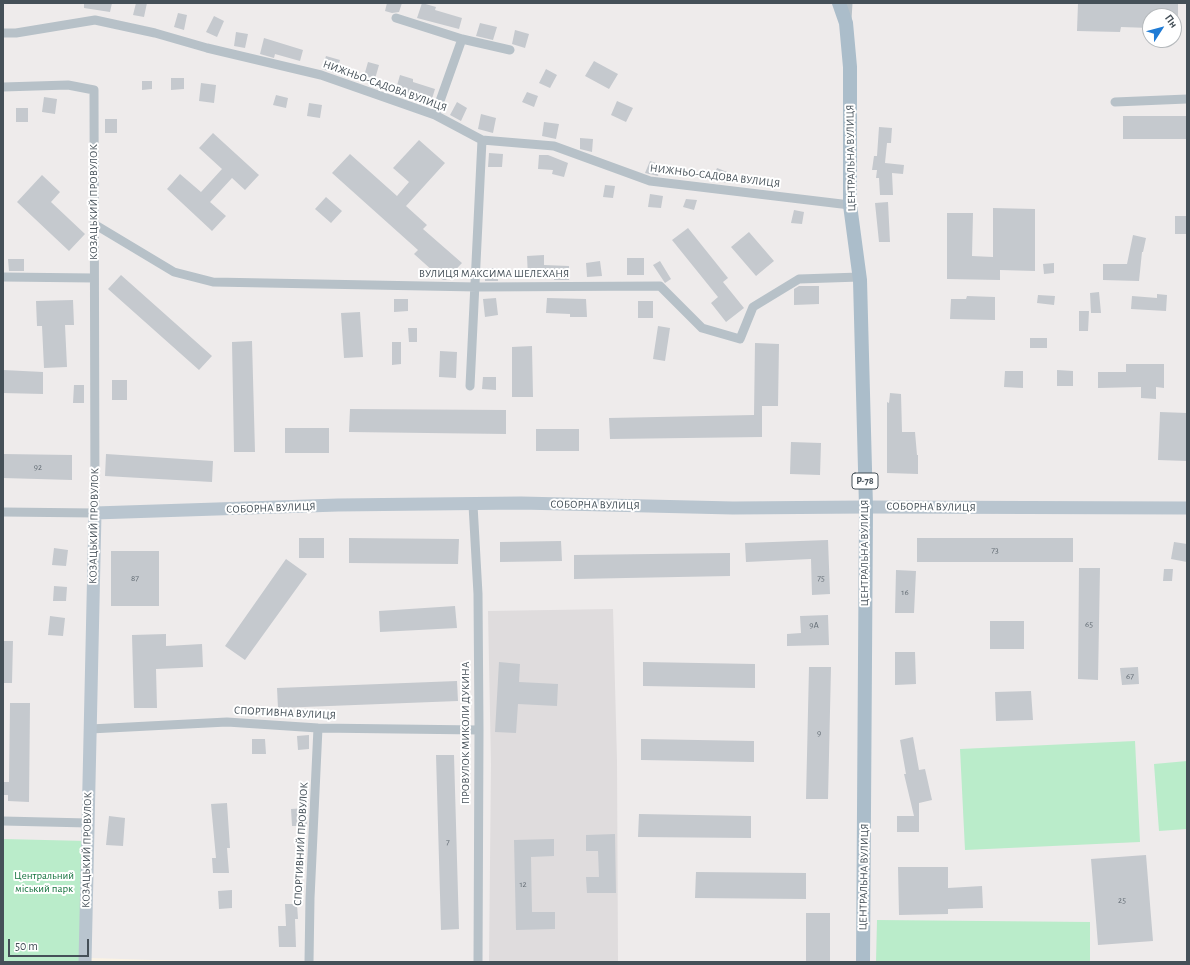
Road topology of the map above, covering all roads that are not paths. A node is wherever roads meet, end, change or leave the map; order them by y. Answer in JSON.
{"nodes":[{"id":1,"x":839,"y":3,"type":"edge"},
{"id":2,"x":848,"y":3,"type":"edge"},
{"id":3,"x":396,"y":18,"type":"dead end"},
{"id":4,"x":846,"y":22,"type":"junction"},
{"id":5,"x":3,"y":32,"type":"edge"},
{"id":6,"x":462,"y":39,"type":"junction"},
{"id":7,"x":510,"y":50,"type":"dead end"},
{"id":8,"x":3,"y":87,"type":"edge"},
{"id":9,"x":1187,"y":100,"type":"edge"},
{"id":10,"x":1115,"y":102,"type":"dead end"},
{"id":11,"x":435,"y":115,"type":"junction"},
{"id":12,"x":482,"y":140,"type":"junction"},
{"id":13,"x":850,"y":205,"type":"junction"},
{"id":14,"x":94,"y":224,"type":"junction"},
{"id":15,"x":3,"y":277,"type":"edge"},
{"id":16,"x":860,"y":277,"type":"junction"},
{"id":17,"x":94,"y":278,"type":"junction"},
{"id":18,"x":476,"y":287,"type":"junction"},
{"id":19,"x":470,"y":386,"type":"dead end"},
{"id":20,"x":473,"y":505,"type":"junction"},
{"id":21,"x":866,"y":507,"type":"junction"},
{"id":22,"x":1187,"y":508,"type":"edge"},
{"id":23,"x":3,"y":512,"type":"edge"},
{"id":24,"x":95,"y":513,"type":"junction"},
{"id":25,"x":318,"y":728,"type":"junction"},
{"id":26,"x":90,"y":729,"type":"junction"},
{"id":27,"x":479,"y":730,"type":"junction"},
{"id":28,"x":3,"y":821,"type":"edge"},
{"id":29,"x":88,"y":823,"type":"junction"},
{"id":30,"x":85,"y":962,"type":"edge"},
{"id":31,"x":309,"y":962,"type":"edge"},
{"id":32,"x":478,"y":962,"type":"edge"},
{"id":33,"x":862,"y":962,"type":"edge"}],
"edges":[{"from":1,"to":4,"type":"main road","name":"ЦЕНТРАЛЬНА ВУЛИЦЯ","number":"Р-78"},
{"from":2,"to":4,"type":"street"},
{"from":3,"to":6,"type":"street"},
{"from":4,"to":13,"type":"main road","name":"ЦЕНТРАЛЬНА ВУЛИЦЯ","number":"Р-78"},
{"from":5,"to":11,"type":"street","name":"НИЖНЬО-САДОВА ВУЛИЦЯ"},
{"from":6,"to":7,"type":"street"},
{"from":6,"to":11,"type":"street"},
{"from":8,"to":14,"type":"street","name":"КОЗАЦЬКИЙ ПРОВУЛОК"},
{"from":9,"to":10,"type":"street"},
{"from":11,"to":12,"type":"street","name":"НИЖНЬО-САДОВА ВУЛИЦЯ"},
{"from":12,"to":13,"type":"street","name":"НИЖНЬО-САДОВА ВУЛИЦЯ"},
{"from":12,"to":18,"type":"street"},
{"from":13,"to":16,"type":"main road","name":"ЦЕНТРАЛЬНА ВУЛИЦЯ","number":"Р-78"},
{"from":14,"to":17,"type":"street","name":"КОЗАЦЬКИЙ ПРОВУЛОК"},
{"from":14,"to":18,"type":"street","name":"ВУЛИЦЯ МАКСИМА ШЕЛЕХАНЯ"},
{"from":15,"to":17,"type":"street"},
{"from":16,"to":18,"type":"street","name":"ВУЛИЦЯ МАКСИМА ШЕЛЕХАНЯ"},
{"from":16,"to":21,"type":"main road","name":"ЦЕНТРАЛЬНА ВУЛИЦЯ","number":"Р-78"},
{"from":17,"to":24,"type":"street","name":"КОЗАЦЬКИЙ ПРОВУЛОК"},
{"from":18,"to":19,"type":"street"},
{"from":20,"to":21,"type":"street","name":"СОБОРНА ВУЛИЦЯ"},
{"from":20,"to":24,"type":"street","name":"СОБОРНА ВУЛИЦЯ"},
{"from":20,"to":27,"type":"street","name":"ПРОВУЛОК МИКОЛИ ДУКИНА"},
{"from":21,"to":22,"type":"street","name":"СОБОРНА ВУЛИЦЯ"},
{"from":21,"to":33,"type":"main road","name":"ЦЕНТРАЛЬНА ВУЛИЦЯ","number":"Р-78"},
{"from":23,"to":24,"type":"street","name":"СОБОРНА ВУЛИЦЯ"},
{"from":24,"to":26,"type":"street","name":"КОЗАЦЬКИЙ ПРОВУЛОК"},
{"from":25,"to":26,"type":"street","name":"СПОРТИВНА ВУЛИЦЯ"},
{"from":25,"to":27,"type":"street","name":"СПОРТИВНА ВУЛИЦЯ"},
{"from":25,"to":31,"type":"street","name":"СПОРТИВНИЙ ПРОВУЛОК"},
{"from":26,"to":29,"type":"street","name":"КОЗАЦЬКИЙ ПРОВУЛОК"},
{"from":27,"to":32,"type":"street","name":"ПРОВУЛОК МИКОЛИ ДУКИНА"},
{"from":28,"to":29,"type":"street"},
{"from":29,"to":30,"type":"street","name":"КОЗАЦЬКИЙ ПРОВУЛОК"}]}
